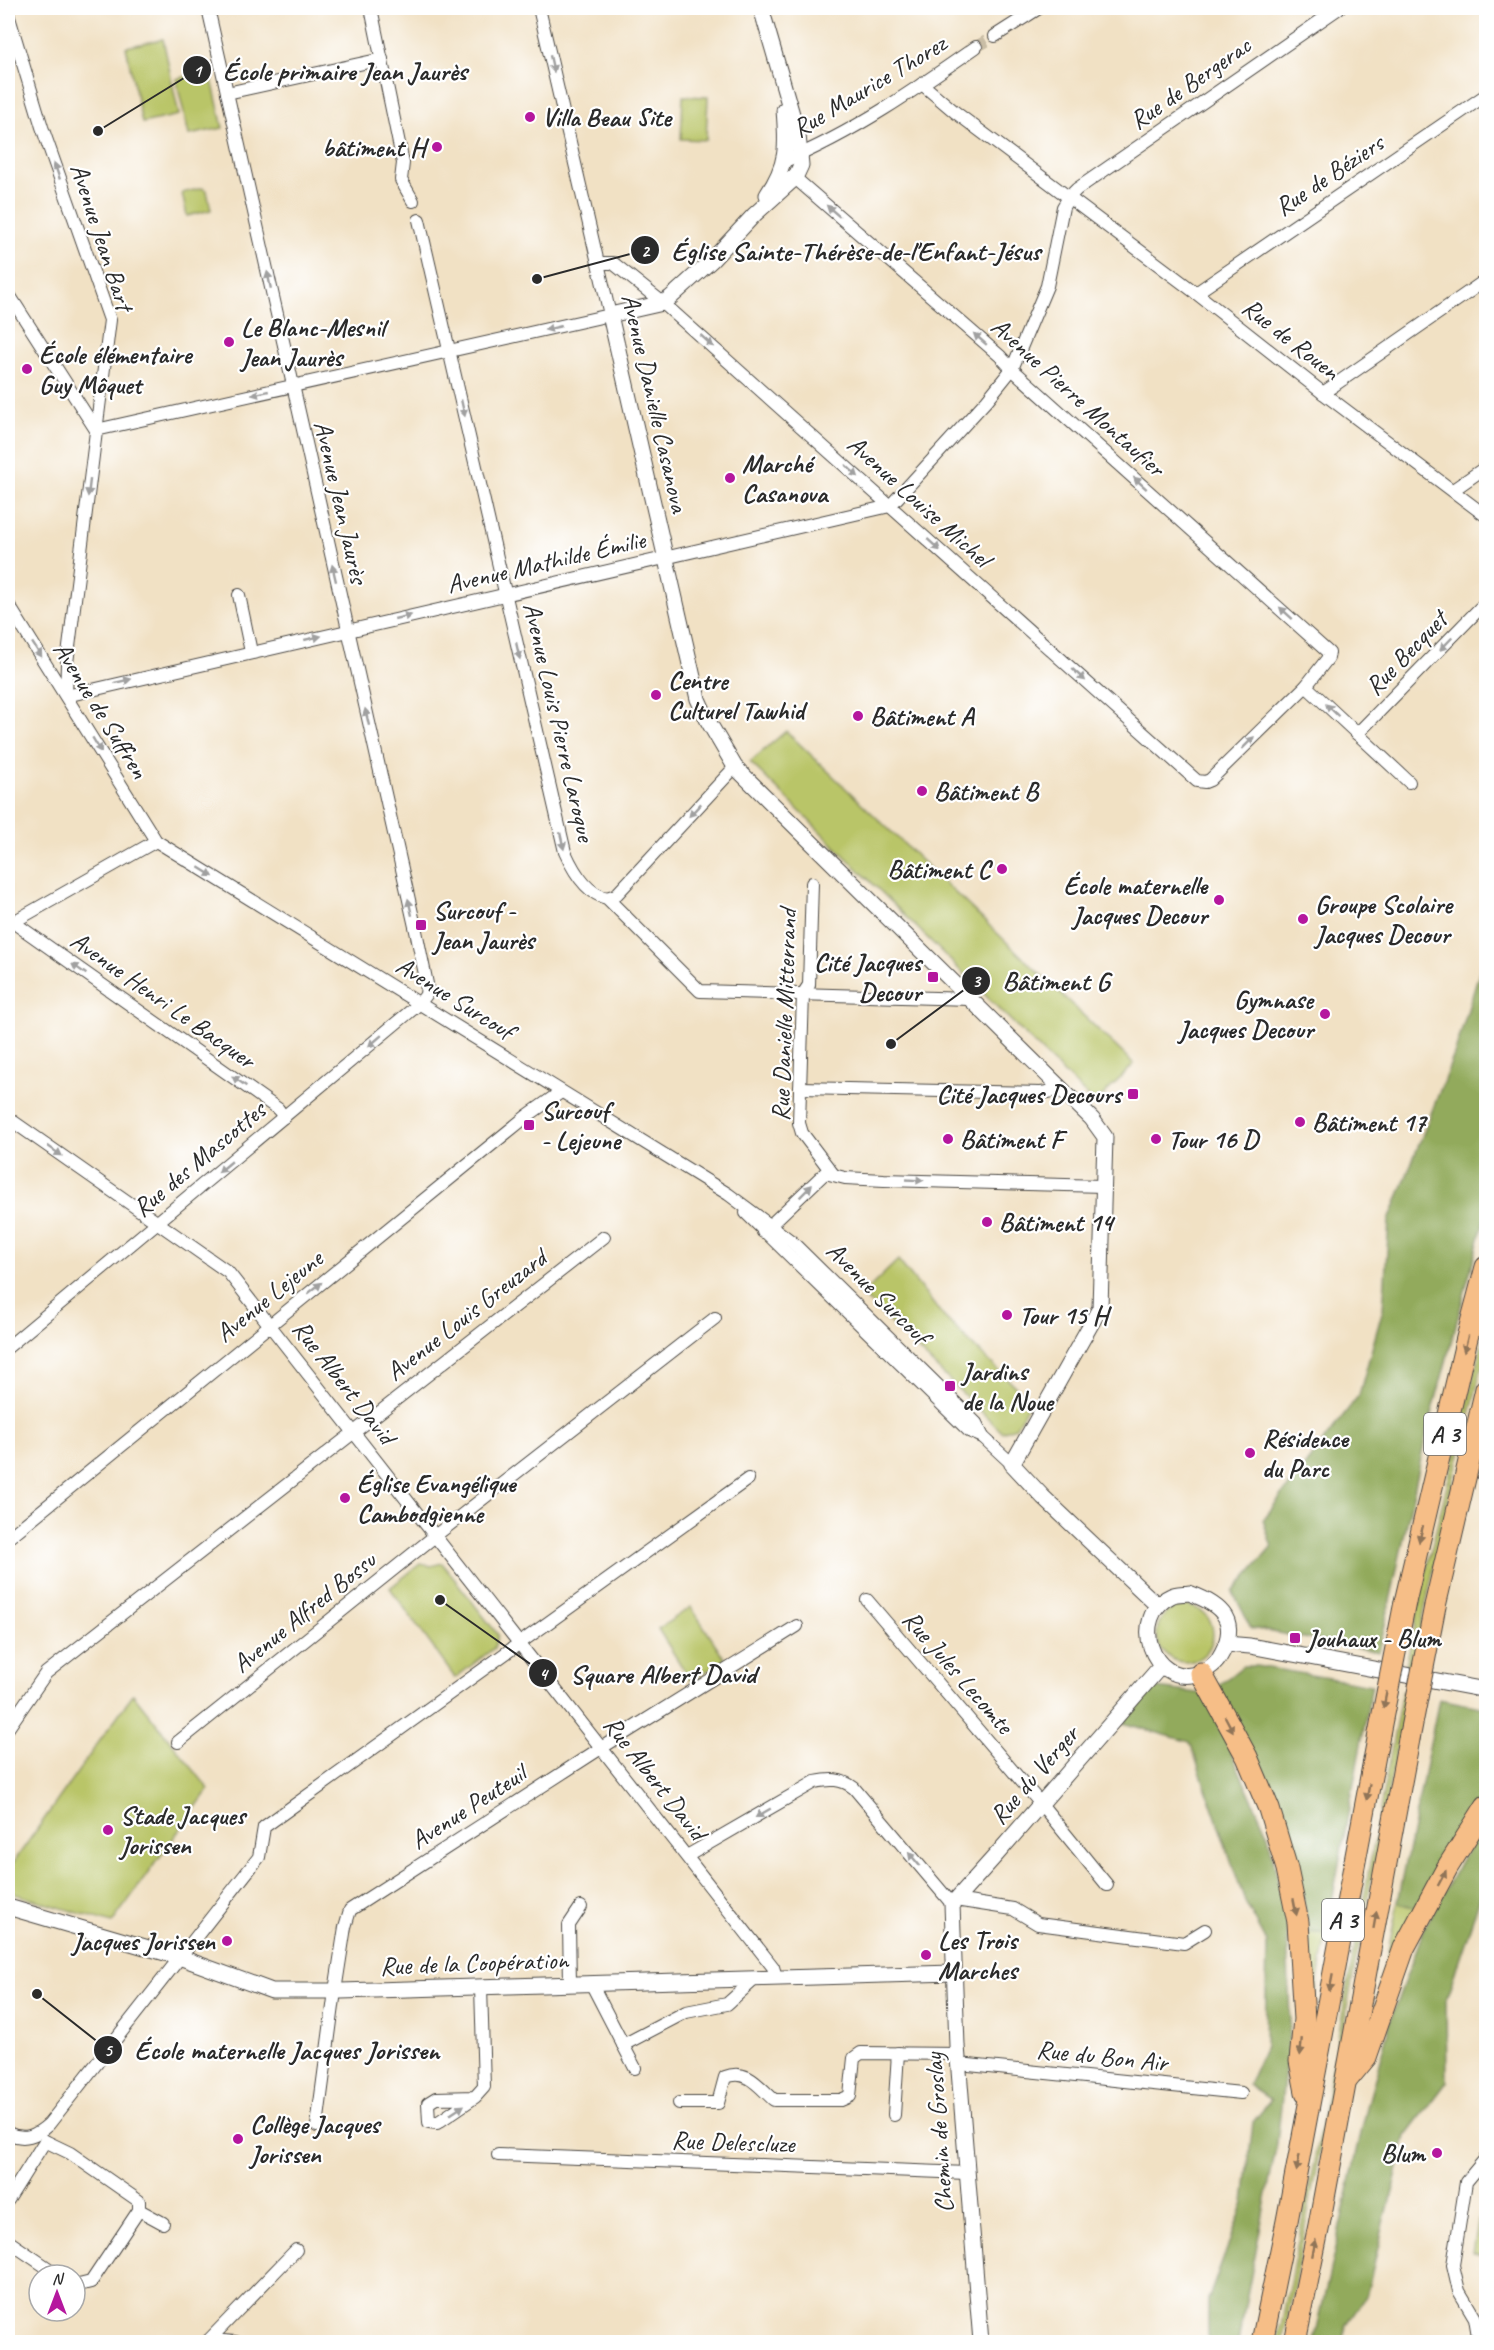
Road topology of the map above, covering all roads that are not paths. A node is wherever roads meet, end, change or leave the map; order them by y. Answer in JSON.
{"nodes":[{"id":1,"x":208,"y":8,"type":"edge"},
{"id":2,"x":372,"y":8,"type":"edge"},
{"id":3,"x":539,"y":8,"type":"edge"},
{"id":4,"x":761,"y":8,"type":"edge"},
{"id":5,"x":1039,"y":8,"type":"edge"},
{"id":6,"x":1339,"y":8,"type":"edge"},
{"id":7,"x":8,"y":14,"type":"edge"},
{"id":8,"x":995,"y":36,"type":"tunnel mouth"},
{"id":9,"x":976,"y":47,"type":"tunnel mouth"},
{"id":10,"x":382,"y":59,"type":"junction"},
{"id":11,"x":781,"y":82,"type":"junction"},
{"id":12,"x":922,"y":84,"type":"junction"},
{"id":13,"x":227,"y":93,"type":"junction"},
{"id":14,"x":1486,"y":94,"type":"edge"},
{"id":15,"x":801,"y":154,"type":"junction"},
{"id":16,"x":784,"y":161,"type":"junction"},
{"id":17,"x":779,"y":178,"type":"junction"},
{"id":18,"x":795,"y":178,"type":"junction"},
{"id":19,"x":1069,"y":197,"type":"junction"},
{"id":20,"x":413,"y":201,"type":"dead end"},
{"id":21,"x":754,"y":215,"type":"junction"},
{"id":22,"x":419,"y":220,"type":"dead end"},
{"id":23,"x":599,"y":263,"type":"junction"},
{"id":24,"x":1486,"y":280,"type":"edge"},
{"id":25,"x":8,"y":293,"type":"edge"},
{"id":26,"x":1196,"y":293,"type":"junction"},
{"id":27,"x":663,"y":303,"type":"junction"},
{"id":28,"x":610,"y":315,"type":"junction"},
{"id":29,"x":449,"y":351,"type":"junction"},
{"id":30,"x":1012,"y":369,"type":"junction"},
{"id":31,"x":292,"y":386,"type":"junction"},
{"id":32,"x":1323,"y":393,"type":"junction"},
{"id":33,"x":96,"y":429,"type":"junction"},
{"id":34,"x":1486,"y":467,"type":"edge"},
{"id":35,"x":1453,"y":490,"type":"junction"},
{"id":36,"x":890,"y":506,"type":"junction"},
{"id":37,"x":1486,"y":516,"type":"edge"},
{"id":38,"x":666,"y":557,"type":"junction"},
{"id":39,"x":505,"y":594,"type":"junction"},
{"id":40,"x":239,"y":595,"type":"dead end"},
{"id":41,"x":1486,"y":602,"type":"edge"},
{"id":42,"x":8,"y":604,"type":"edge"},
{"id":43,"x":346,"y":630,"type":"junction"},
{"id":44,"x":251,"y":652,"type":"junction"},
{"id":45,"x":1329,"y":653,"type":"joint"},
{"id":46,"x":1306,"y":686,"type":"junction"},
{"id":47,"x":66,"y":696,"type":"junction"},
{"id":48,"x":1358,"y":734,"type":"junction"},
{"id":49,"x":735,"y":767,"type":"junction"},
{"id":50,"x":1205,"y":782,"type":"joint"},
{"id":51,"x":1409,"y":782,"type":"dead end"},
{"id":52,"x":156,"y":841,"type":"junction"},
{"id":53,"x":812,"y":883,"type":"dead end"},
{"id":54,"x":607,"y":898,"type":"junction"},
{"id":55,"x":10,"y":924,"type":"edge"},
{"id":56,"x":803,"y":994,"type":"junction"},
{"id":57,"x":970,"y":999,"type":"junction"},
{"id":58,"x":419,"y":1004,"type":"junction"},
{"id":59,"x":800,"y":1088,"type":"junction"},
{"id":60,"x":1060,"y":1089,"type":"junction"},
{"id":61,"x":561,"y":1092,"type":"junction"},
{"id":62,"x":284,"y":1117,"type":"junction"},
{"id":63,"x":8,"y":1118,"type":"edge"},
{"id":64,"x":833,"y":1174,"type":"junction"},
{"id":65,"x":1103,"y":1186,"type":"junction"},
{"id":66,"x":157,"y":1224,"type":"junction"},
{"id":67,"x":767,"y":1228,"type":"junction"},
{"id":68,"x":604,"y":1237,"type":"dead end"},
{"id":69,"x":1486,"y":1267,"type":"edge"},
{"id":70,"x":715,"y":1318,"type":"dead end"},
{"id":71,"x":270,"y":1325,"type":"junction"},
{"id":72,"x":8,"y":1329,"type":"edge"},
{"id":73,"x":19,"y":1338,"type":"junction"},
{"id":74,"x":8,"y":1347,"type":"edge"},
{"id":75,"x":1486,"y":1389,"type":"edge"},
{"id":76,"x":352,"y":1432,"type":"junction"},
{"id":77,"x":1012,"y":1464,"type":"junction"},
{"id":78,"x":748,"y":1479,"type":"dead end"},
{"id":79,"x":434,"y":1537,"type":"junction"},
{"id":80,"x":8,"y":1538,"type":"edge"},
{"id":81,"x":867,"y":1600,"type":"dead end"},
{"id":82,"x":1158,"y":1606,"type":"junction"},
{"id":83,"x":797,"y":1626,"type":"dead end"},
{"id":84,"x":519,"y":1642,"type":"junction"},
{"id":85,"x":1226,"y":1644,"type":"junction"},
{"id":86,"x":1161,"y":1666,"type":"junction"},
{"id":87,"x":1201,"y":1672,"type":"junction"},
{"id":88,"x":1486,"y":1690,"type":"edge"},
{"id":89,"x":8,"y":1728,"type":"edge"},
{"id":90,"x":177,"y":1742,"type":"dead end"},
{"id":91,"x":601,"y":1748,"type":"junction"},
{"id":92,"x":1041,"y":1804,"type":"junction"},
{"id":93,"x":1486,"y":1806,"type":"edge"},
{"id":94,"x":687,"y":1856,"type":"junction"},
{"id":95,"x":1107,"y":1885,"type":"dead end"},
{"id":96,"x":8,"y":1907,"type":"edge"},
{"id":97,"x":581,"y":1907,"type":"dead end"},
{"id":98,"x":953,"y":1908,"type":"junction"},
{"id":99,"x":1205,"y":1930,"type":"dead end"},
{"id":100,"x":179,"y":1957,"type":"junction"},
{"id":101,"x":953,"y":1973,"type":"junction"},
{"id":102,"x":777,"y":1977,"type":"junction"},
{"id":103,"x":756,"y":1978,"type":"junction"},
{"id":104,"x":570,"y":1983,"type":"junction"},
{"id":105,"x":591,"y":1983,"type":"junction"},
{"id":106,"x":481,"y":1987,"type":"junction"},
{"id":107,"x":335,"y":1991,"type":"junction"},
{"id":108,"x":624,"y":2045,"type":"junction"},
{"id":109,"x":898,"y":2054,"type":"junction"},
{"id":110,"x":958,"y":2059,"type":"junction"},
{"id":111,"x":635,"y":2068,"type":"dead end"},
{"id":112,"x":1346,"y":2081,"type":"junction"},
{"id":113,"x":1241,"y":2093,"type":"dead end"},
{"id":114,"x":475,"y":2097,"type":"dead end"},
{"id":115,"x":679,"y":2103,"type":"dead end"},
{"id":116,"x":1308,"y":2105,"type":"junction"},
{"id":117,"x":894,"y":2115,"type":"dead end"},
{"id":118,"x":317,"y":2126,"type":"dead end"},
{"id":119,"x":8,"y":2133,"type":"edge"},
{"id":120,"x":39,"y":2136,"type":"junction"},
{"id":121,"x":498,"y":2155,"type":"dead end"},
{"id":122,"x":1486,"y":2158,"type":"edge"},
{"id":123,"x":967,"y":2173,"type":"junction"},
{"id":124,"x":8,"y":2200,"type":"edge"},
{"id":125,"x":139,"y":2210,"type":"junction"},
{"id":126,"x":163,"y":2223,"type":"dead end"},
{"id":127,"x":8,"y":2241,"type":"edge"},
{"id":128,"x":297,"y":2250,"type":"dead end"},
{"id":129,"x":40,"y":2263,"type":"edge"},
{"id":130,"x":87,"y":2283,"type":"edge"},
{"id":131,"x":208,"y":2341,"type":"edge"},
{"id":132,"x":236,"y":2343,"type":"edge"},
{"id":133,"x":981,"y":2343,"type":"edge"},
{"id":134,"x":1262,"y":2343,"type":"edge"},
{"id":135,"x":1295,"y":2343,"type":"edge"},
{"id":136,"x":1479,"y":2343,"type":"edge"}],
"edges":[{"from":1,"to":13,"type":"street","name":"Avenue Jean Jaurès"},
{"from":2,"to":10,"type":"street"},
{"from":3,"to":23,"type":"street","name":"Avenue Danielle Casanova","one_way":true},
{"from":4,"to":11,"type":"street"},
{"from":5,"to":8,"type":"street"},
{"from":6,"to":19,"type":"street","name":"Rue de Bergerac"},
{"from":33,"to":7,"type":"street","name":"Avenue Jean Bart","one_way":true},
{"from":9,"to":12,"type":"street","name":"Rue Maurice Thorez"},
{"from":10,"to":13,"type":"street"},
{"from":10,"to":20,"type":"street"},
{"from":11,"to":15,"type":"street"},
{"from":11,"to":16,"type":"street"},
{"from":12,"to":15,"type":"street","name":"Rue Maurice Thorez"},
{"from":12,"to":19,"type":"street","name":"Rue de Rouen"},
{"from":31,"to":13,"type":"street","name":"Avenue Jean Jaurès","one_way":true},
{"from":14,"to":26,"type":"street","name":"Rue de Béziers"},
{"from":15,"to":16,"type":"street","name":"Rue Maurice Thorez"},
{"from":15,"to":18,"type":"street"},
{"from":16,"to":17,"type":"street"},
{"from":17,"to":18,"type":"street"},
{"from":17,"to":21,"type":"street"},
{"from":18,"to":21,"type":"street"},
{"from":30,"to":18,"type":"street","name":"Avenue Pierre Montaufier","one_way":true},
{"from":19,"to":26,"type":"street","name":"Rue de Rouen"},
{"from":19,"to":30,"type":"street"},
{"from":21,"to":27,"type":"street"},
{"from":22,"to":29,"type":"street","name":"Avenue Louis Pierre Laroque"},
{"from":23,"to":27,"type":"street","name":"Avenue Louise Michel"},
{"from":23,"to":28,"type":"street","name":"Avenue Danielle Casanova"},
{"from":24,"to":32,"type":"street"},
{"from":25,"to":33,"type":"street"},
{"from":26,"to":32,"type":"street","name":"Rue de Rouen"},
{"from":27,"to":28,"type":"street"},
{"from":27,"to":36,"type":"street","name":"Avenue Louise Michel","one_way":true},
{"from":28,"to":29,"type":"street","one_way":true},
{"from":28,"to":38,"type":"street","name":"Avenue Danielle Casanova"},
{"from":29,"to":31,"type":"street"},
{"from":29,"to":39,"type":"street","name":"Avenue Louis Pierre Laroque","one_way":true},
{"from":30,"to":36,"type":"street"},
{"from":45,"to":30,"type":"street","name":"Avenue Pierre Montaufier","one_way":true},
{"from":31,"to":33,"type":"street","one_way":true},
{"from":43,"to":31,"type":"street","name":"Avenue Jean Jaurès","one_way":true},
{"from":32,"to":35,"type":"street","name":"Rue de Rouen"},
{"from":33,"to":47,"type":"street","name":"Avenue Jean Bart","one_way":true},
{"from":34,"to":35,"type":"street"},
{"from":35,"to":37,"type":"street","name":"Rue de Rouen"},
{"from":36,"to":38,"type":"street","name":"Avenue Mathilde Émilie"},
{"from":36,"to":50,"type":"street","name":"Avenue Louise Michel","one_way":true},
{"from":38,"to":39,"type":"street","name":"Avenue Mathilde Émilie"},
{"from":38,"to":49,"type":"street","name":"Avenue Danielle Casanova"},
{"from":43,"to":39,"type":"street","name":"Avenue Mathilde Émilie","one_way":true},
{"from":39,"to":54,"type":"street","name":"Avenue Louis Pierre Laroque","one_way":true},
{"from":40,"to":44,"type":"street"},
{"from":41,"to":48,"type":"street","name":"Rue Becquet","one_way":true},
{"from":42,"to":47,"type":"street","name":"Avenue de Suffren","one_way":true},
{"from":44,"to":43,"type":"street","name":"Avenue Mathilde Émilie","one_way":true},
{"from":58,"to":43,"type":"street","name":"Avenue Jean Jaurès","one_way":true},
{"from":47,"to":44,"type":"street","name":"Avenue Mathilde Émilie","one_way":true},
{"from":45,"to":46,"type":"street","name":"Rue Becquet"},
{"from":48,"to":46,"type":"street","one_way":true},
{"from":50,"to":46,"type":"street","name":"Rue Becquet","one_way":true},
{"from":47,"to":52,"type":"street","name":"Avenue de Suffren","one_way":true},
{"from":48,"to":51,"type":"street"},
{"from":49,"to":54,"type":"street","one_way":true},
{"from":49,"to":57,"type":"street","name":"Avenue Danielle Casanova"},
{"from":52,"to":55,"type":"street"},
{"from":52,"to":58,"type":"street","name":"Avenue Surcouf","one_way":true},
{"from":53,"to":56,"type":"street","name":"Rue Danielle Mitterrand"},
{"from":54,"to":56,"type":"street","name":"Avenue Louis Pierre Laroque"},
{"from":62,"to":55,"type":"street","name":"Avenue Henri Le Bacquer","one_way":true},
{"from":56,"to":57,"type":"street","name":"Avenue Louis Pierre Laroque"},
{"from":56,"to":59,"type":"street","name":"Rue Danielle Mitterrand"},
{"from":57,"to":60,"type":"street","name":"Avenue Danielle Casanova"},
{"from":58,"to":61,"type":"street","name":"Avenue Surcouf"},
{"from":58,"to":62,"type":"street","name":"Rue des Mascottes","one_way":true},
{"from":59,"to":60,"type":"street"},
{"from":59,"to":64,"type":"street","name":"Rue Danielle Mitterrand"},
{"from":60,"to":65,"type":"street","name":"Avenue Danielle Casanova"},
{"from":61,"to":67,"type":"street","name":"Avenue Surcouf"},
{"from":71,"to":61,"type":"street","name":"Avenue Lejeune","one_way":true},
{"from":62,"to":66,"type":"street","name":"Rue des Mascottes","one_way":true},
{"from":63,"to":66,"type":"street","name":"Rue Albert David","one_way":true},
{"from":64,"to":65,"type":"street","one_way":true},
{"from":67,"to":64,"type":"street","one_way":true},
{"from":65,"to":77,"type":"street","name":"Avenue Danielle Casanova"},
{"from":66,"to":71,"type":"street","name":"Rue Albert David"},
{"from":66,"to":73,"type":"street","name":"Rue des Mascottes"},
{"from":67,"to":77,"type":"street","name":"Avenue Surcouf"},
{"from":68,"to":76,"type":"street","name":"Avenue Louis Greuzard"},
{"from":69,"to":116,"type":"highway","number":"A 3","one_way":true,"bridge":true},
{"from":70,"to":79,"type":"street","name":"Avenue Alfred Bossu"},
{"from":71,"to":76,"type":"street","name":"Rue Albert David"},
{"from":71,"to":80,"type":"street","name":"Avenue Lejeune"},
{"from":72,"to":73,"type":"street"},
{"from":73,"to":74,"type":"street","name":"Rue des Mascottes"},
{"from":112,"to":75,"type":"highway","number":"A 3","one_way":true,"bridge":true},
{"from":76,"to":79,"type":"street","name":"Rue Albert David"},
{"from":76,"to":89,"type":"street","name":"Avenue Louis Greuzard"},
{"from":77,"to":82,"type":"street","name":"Avenue Surcouf"},
{"from":78,"to":84,"type":"street"},
{"from":79,"to":84,"type":"street","name":"Rue Albert David"},
{"from":79,"to":90,"type":"street","name":"Avenue Alfred Bossu"},
{"from":81,"to":92,"type":"street","name":"Rue Jules Lecomte"},
{"from":82,"to":85,"type":"street"},
{"from":82,"to":86,"type":"street"},
{"from":83,"to":91,"type":"street","name":"Avenue Peuteuil"},
{"from":84,"to":91,"type":"street","name":"Rue Albert David"},
{"from":84,"to":100,"type":"street"},
{"from":85,"to":87,"type":"street"},
{"from":85,"to":88,"type":"street"},
{"from":86,"to":87,"type":"street"},
{"from":86,"to":92,"type":"street","name":"Rue du Verger"},
{"from":87,"to":116,"type":"highway","one_way":true},
{"from":91,"to":94,"type":"street","name":"Rue Albert David"},
{"from":91,"to":107,"type":"street","name":"Avenue Peuteuil"},
{"from":92,"to":95,"type":"street","name":"Rue Jules Lecomte"},
{"from":92,"to":98,"type":"street","name":"Rue du Verger"},
{"from":112,"to":93,"type":"highway","one_way":true},
{"from":98,"to":94,"type":"street","one_way":true},
{"from":94,"to":102,"type":"street","name":"Rue Albert David"},
{"from":96,"to":100,"type":"street","name":"Rue de la Coopération"},
{"from":97,"to":104,"type":"street"},
{"from":98,"to":99,"type":"street"},
{"from":98,"to":101,"type":"street","name":"Chemin de Groslay"},
{"from":100,"to":107,"type":"street","name":"Rue de la Coopération"},
{"from":100,"to":120,"type":"street"},
{"from":101,"to":102,"type":"street"},
{"from":101,"to":110,"type":"street","name":"Chemin de Groslay"},
{"from":102,"to":103,"type":"street","name":"Rue de la Coopération"},
{"from":103,"to":105,"type":"street","name":"Rue de la Coopération"},
{"from":103,"to":108,"type":"street"},
{"from":104,"to":105,"type":"street","name":"Rue de la Coopération"},
{"from":104,"to":106,"type":"street","name":"Rue de la Coopération"},
{"from":105,"to":108,"type":"street"},
{"from":106,"to":107,"type":"street","name":"Rue de la Coopération"},
{"from":106,"to":114,"type":"street"},
{"from":107,"to":118,"type":"street","name":"Avenue Peuteuil"},
{"from":108,"to":111,"type":"street"},
{"from":109,"to":110,"type":"street","name":"Rue du Bon Air"},
{"from":109,"to":115,"type":"street","name":"Rue du Bon Air"},
{"from":109,"to":117,"type":"street"},
{"from":110,"to":113,"type":"street","name":"Rue du Bon Air"},
{"from":110,"to":123,"type":"street","name":"Chemin de Groslay"},
{"from":135,"to":112,"type":"highway","number":"A 3","one_way":true},
{"from":116,"to":134,"type":"highway","number":"A 3","one_way":true},
{"from":119,"to":120,"type":"street"},
{"from":120,"to":124,"type":"street"},
{"from":120,"to":125,"type":"street"},
{"from":121,"to":123,"type":"street","name":"Rue Delescluze"},
{"from":122,"to":136,"type":"street"},
{"from":123,"to":133,"type":"street","name":"Chemin de Groslay"},
{"from":125,"to":126,"type":"street"},
{"from":125,"to":130,"type":"street"},
{"from":127,"to":129,"type":"street"},
{"from":128,"to":131,"type":"street"},
{"from":131,"to":132,"type":"street"}]}
